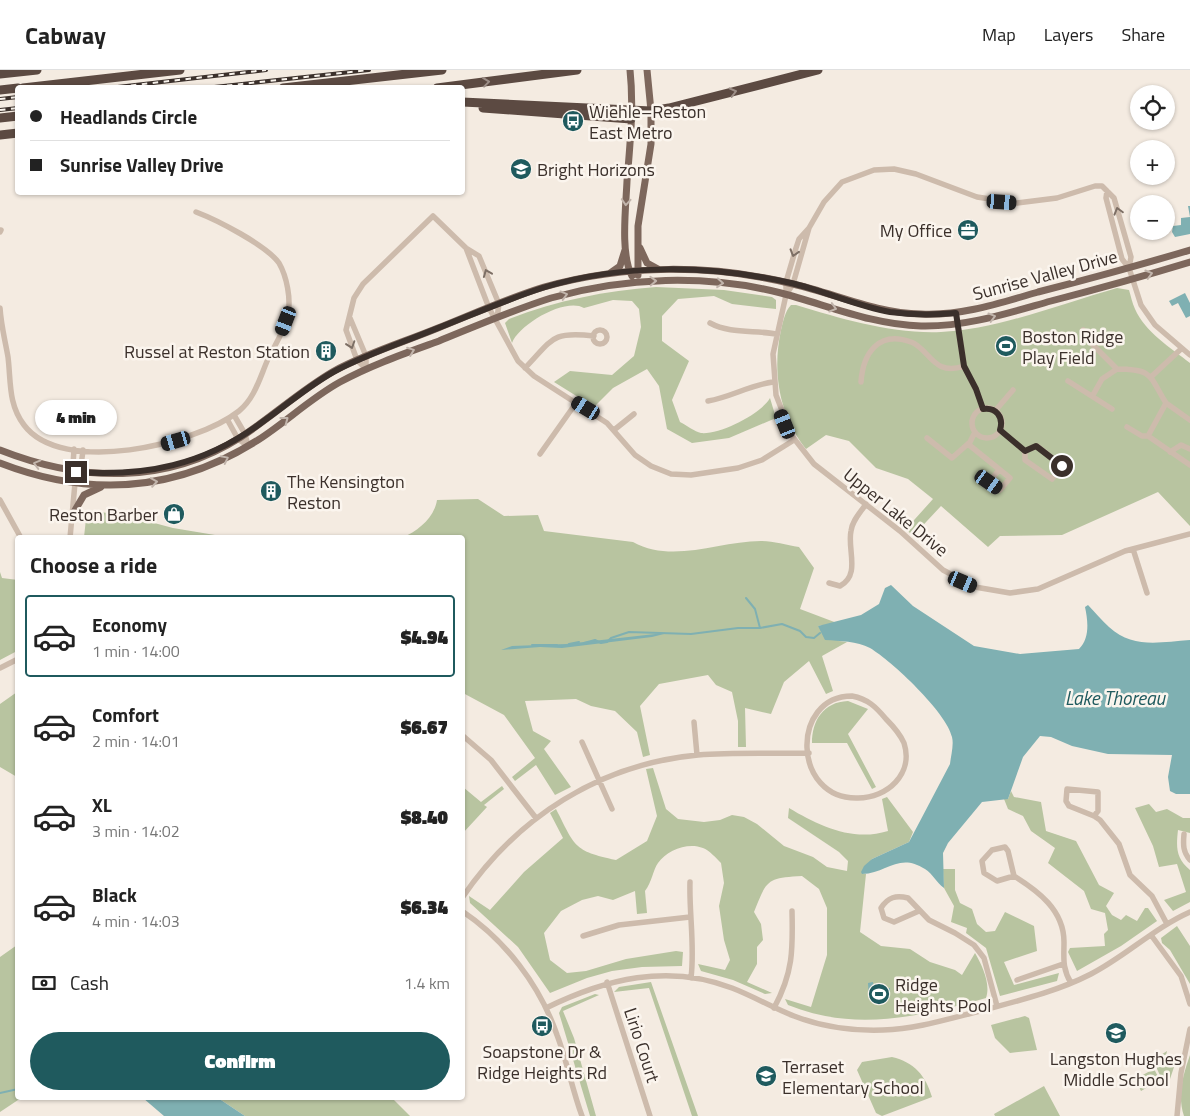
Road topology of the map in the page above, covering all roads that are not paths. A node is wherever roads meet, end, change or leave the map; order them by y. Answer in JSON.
{"nodes":[{"id":1,"x":37,"y":70,"type":"edge"},
{"id":2,"x":180,"y":70,"type":"edge"},
{"id":3,"x":442,"y":70,"type":"edge"},
{"id":4,"x":577,"y":70,"type":"edge"},
{"id":5,"x":630,"y":70,"type":"edge"},
{"id":6,"x":647,"y":70,"type":"edge"},
{"id":7,"x":818,"y":70,"type":"edge"},
{"id":8,"x":0,"y":74,"type":"edge"},
{"id":9,"x":49,"y":85,"type":"edge"},
{"id":10,"x":310,"y":85,"type":"edge"},
{"id":11,"x":460,"y":85,"type":"edge"},
{"id":12,"x":15,"y":88,"type":"edge"},
{"id":13,"x":0,"y":90,"type":"edge"},
{"id":14,"x":465,"y":102,"type":"edge"},
{"id":15,"x":465,"y":106,"type":"edge"},
{"id":16,"x":651,"y":111,"type":"junction"},
{"id":17,"x":632,"y":115,"type":"junction"},
{"id":18,"x":15,"y":116,"type":"edge"},
{"id":19,"x":0,"y":118,"type":"edge"},
{"id":20,"x":15,"y":133,"type":"edge"},
{"id":21,"x":0,"y":135,"type":"edge"},
{"id":22,"x":196,"y":212,"type":"dead end"},
{"id":23,"x":637,"y":238,"type":"junction"},
{"id":24,"x":626,"y":245,"type":"junction"},
{"id":25,"x":466,"y":248,"type":"junction"},
{"id":26,"x":1190,"y":250,"type":"edge"},
{"id":27,"x":1190,"y":262,"type":"edge"},
{"id":28,"x":1129,"y":268,"type":"junction"},
{"id":29,"x":660,"y":270,"type":"junction"},
{"id":30,"x":639,"y":271,"type":"junction"},
{"id":31,"x":630,"y":272,"type":"junction"},
{"id":32,"x":607,"y":274,"type":"junction"},
{"id":33,"x":1132,"y":279,"type":"junction"},
{"id":34,"x":635,"y":282,"type":"junction"},
{"id":35,"x":789,"y":283,"type":"junction"},
{"id":36,"x":786,"y":295,"type":"junction"},
{"id":37,"x":499,"y":304,"type":"junction"},
{"id":38,"x":0,"y":308,"type":"edge"},
{"id":39,"x":489,"y":308,"type":"junction"},
{"id":40,"x":956,"y":313,"type":"junction"},
{"id":41,"x":350,"y":318,"type":"junction"},
{"id":42,"x":497,"y":318,"type":"junction"},
{"id":43,"x":710,"y":323,"type":"dead end"},
{"id":44,"x":957,"y":325,"type":"junction"},
{"id":45,"x":1083,"y":330,"type":"dead end"},
{"id":46,"x":776,"y":334,"type":"junction"},
{"id":47,"x":594,"y":336,"type":"dead end"},
{"id":48,"x":1182,"y":349,"type":"junction"},
{"id":49,"x":366,"y":356,"type":"junction"},
{"id":50,"x":1190,"y":356,"type":"edge"},
{"id":51,"x":357,"y":360,"type":"junction"},
{"id":52,"x":964,"y":366,"type":"junction"},
{"id":53,"x":525,"y":368,"type":"junction"},
{"id":54,"x":366,"y":369,"type":"junction"},
{"id":55,"x":1117,"y":369,"type":"junction"},
{"id":56,"x":1152,"y":376,"type":"junction"},
{"id":57,"x":1068,"y":381,"type":"dead end"},
{"id":58,"x":773,"y":382,"type":"junction"},
{"id":59,"x":861,"y":382,"type":"dead end"},
{"id":60,"x":1013,"y":390,"type":"dead end"},
{"id":61,"x":1093,"y":395,"type":"junction"},
{"id":62,"x":708,"y":401,"type":"dead end"},
{"id":63,"x":576,"y":403,"type":"junction"},
{"id":64,"x":1166,"y":403,"type":"junction"},
{"id":65,"x":983,"y":409,"type":"junction"},
{"id":66,"x":1112,"y":409,"type":"dead end"},
{"id":67,"x":995,"y":411,"type":"junction"},
{"id":68,"x":634,"y":414,"type":"dead end"},
{"id":69,"x":234,"y":415,"type":"junction"},
{"id":70,"x":227,"y":419,"type":"junction"},
{"id":71,"x":1190,"y":420,"type":"edge"},
{"id":72,"x":1127,"y":427,"type":"dead end"},
{"id":73,"x":614,"y":430,"type":"junction"},
{"id":74,"x":1000,"y":430,"type":"junction"},
{"id":75,"x":976,"y":432,"type":"junction"},
{"id":76,"x":245,"y":434,"type":"junction"},
{"id":77,"x":1148,"y":436,"type":"junction"},
{"id":78,"x":927,"y":438,"type":"dead end"},
{"id":79,"x":238,"y":439,"type":"junction"},
{"id":80,"x":794,"y":440,"type":"junction"},
{"id":81,"x":968,"y":444,"type":"junction"},
{"id":82,"x":248,"y":446,"type":"junction"},
{"id":83,"x":74,"y":449,"type":"junction"},
{"id":84,"x":1190,"y":449,"type":"edge"},
{"id":85,"x":0,"y":450,"type":"edge"},
{"id":86,"x":83,"y":450,"type":"junction"},
{"id":87,"x":1025,"y":451,"type":"junction"},
{"id":88,"x":1170,"y":452,"type":"junction"},
{"id":89,"x":540,"y":454,"type":"dead end"},
{"id":90,"x":0,"y":463,"type":"edge"},
{"id":91,"x":1190,"y":465,"type":"edge"},
{"id":92,"x":999,"y":470,"type":"dead end"},
{"id":93,"x":76,"y":472,"type":"junction"},
{"id":94,"x":75,"y":484,"type":"junction"},
{"id":95,"x":105,"y":486,"type":"junction"},
{"id":96,"x":0,"y":500,"type":"edge"},
{"id":97,"x":866,"y":504,"type":"junction"},
{"id":98,"x":71,"y":517,"type":"junction"},
{"id":99,"x":1190,"y":534,"type":"edge"},
{"id":100,"x":19,"y":535,"type":"edge"},
{"id":101,"x":70,"y":535,"type":"edge"},
{"id":102,"x":1133,"y":548,"type":"junction"},
{"id":103,"x":829,"y":583,"type":"dead end"},
{"id":104,"x":1147,"y":593,"type":"dead end"},
{"id":105,"x":15,"y":660,"type":"edge"},
{"id":106,"x":0,"y":668,"type":"edge"},
{"id":107,"x":694,"y":722,"type":"dead end"},
{"id":108,"x":465,"y":737,"type":"edge"},
{"id":109,"x":582,"y":742,"type":"dead end"},
{"id":110,"x":808,"y":753,"type":"junction"},
{"id":111,"x":697,"y":755,"type":"junction"},
{"id":112,"x":599,"y":780,"type":"junction"},
{"id":113,"x":612,"y":809,"type":"dead end"},
{"id":114,"x":1094,"y":816,"type":"junction"},
{"id":115,"x":536,"y":818,"type":"junction"},
{"id":116,"x":1184,"y":834,"type":"dead end"},
{"id":117,"x":1190,"y":860,"type":"edge"},
{"id":118,"x":1014,"y":876,"type":"junction"},
{"id":119,"x":690,"y":882,"type":"dead end"},
{"id":120,"x":465,"y":894,"type":"edge"},
{"id":121,"x":792,"y":911,"type":"dead end"},
{"id":122,"x":919,"y":911,"type":"junction"},
{"id":123,"x":1190,"y":912,"type":"edge"},
{"id":124,"x":465,"y":913,"type":"edge"},
{"id":125,"x":690,"y":917,"type":"junction"},
{"id":126,"x":1167,"y":924,"type":"junction"},
{"id":127,"x":1151,"y":935,"type":"junction"},
{"id":128,"x":583,"y":936,"type":"dead end"},
{"id":129,"x":1063,"y":964,"type":"junction"},
{"id":130,"x":691,"y":978,"type":"junction"},
{"id":131,"x":1017,"y":980,"type":"dead end"},
{"id":132,"x":607,"y":982,"type":"junction"},
{"id":133,"x":1070,"y":983,"type":"junction"},
{"id":134,"x":1190,"y":1004,"type":"edge"},
{"id":135,"x":997,"y":1006,"type":"junction"},
{"id":136,"x":546,"y":1008,"type":"junction"},
{"id":137,"x":774,"y":1008,"type":"junction"},
{"id":138,"x":1190,"y":1029,"type":"edge"},
{"id":139,"x":1178,"y":1114,"type":"edge"},
{"id":140,"x":582,"y":1116,"type":"edge"},
{"id":141,"x":650,"y":1116,"type":"edge"}],
"edges":[{"from":1,"to":8,"type":"highway"},
{"from":2,"to":9,"type":"highway"},
{"from":3,"to":10,"type":"highway"},
{"from":11,"to":4,"type":"highway","one_way":true},
{"from":5,"to":17,"type":"main road"},
{"from":6,"to":16,"type":"main road"},
{"from":16,"to":7,"type":"highway","one_way":true},
{"from":12,"to":13,"type":"highway"},
{"from":14,"to":17,"type":"highway"},
{"from":15,"to":17,"type":"highway"},
{"from":16,"to":17,"type":"highway"},
{"from":16,"to":23,"type":"main road"},
{"from":17,"to":24,"type":"main road","one_way":true},
{"from":18,"to":19,"type":"highway"},
{"from":20,"to":21,"type":"highway"},
{"from":22,"to":69,"type":"street"},
{"from":23,"to":29,"type":"main road"},
{"from":23,"to":30,"type":"main road"},
{"from":24,"to":31,"type":"main road"},
{"from":24,"to":32,"type":"main road"},
{"from":37,"to":25,"type":"street","one_way":true},
{"from":25,"to":39,"type":"street"},
{"from":25,"to":41,"type":"street"},
{"from":26,"to":28,"type":"main road","name":"Sunrise Valley Drive"},
{"from":33,"to":27,"type":"main road","name":"Sunrise Valley Drive","one_way":true},
{"from":28,"to":33,"type":"street"},
{"from":28,"to":35,"type":"street","name":"Upper Lake Drive"},
{"from":28,"to":40,"type":"main road","name":"Sunrise Valley Drive"},
{"from":29,"to":30,"type":"main road","name":"Sunrise Valley Drive"},
{"from":29,"to":35,"type":"main road","name":"Sunrise Valley Drive"},
{"from":30,"to":31,"type":"main road","name":"Sunrise Valley Drive"},
{"from":30,"to":34,"type":"main road"},
{"from":31,"to":32,"type":"main road","name":"Sunrise Valley Drive"},
{"from":31,"to":34,"type":"main road"},
{"from":32,"to":37,"type":"main road","name":"Sunrise Valley Drive"},
{"from":44,"to":33,"type":"main road","name":"Sunrise Valley Drive","one_way":true},
{"from":33,"to":48,"type":"street"},
{"from":34,"to":36,"type":"main road","name":"Sunrise Valley Drive","one_way":true},
{"from":42,"to":34,"type":"main road","name":"Sunrise Valley Drive","one_way":true},
{"from":35,"to":36,"type":"street","name":"Upper Lake Drive"},
{"from":35,"to":40,"type":"main road","name":"Sunrise Valley Drive"},
{"from":36,"to":44,"type":"main road","name":"Sunrise Valley Drive","one_way":true},
{"from":36,"to":46,"type":"street","name":"Upper Lake Drive"},
{"from":37,"to":39,"type":"main road","name":"Sunrise Valley Drive"},
{"from":37,"to":42,"type":"street"},
{"from":38,"to":83,"type":"street"},
{"from":39,"to":42,"type":"street"},
{"from":39,"to":49,"type":"main road","name":"Sunrise Valley Drive"},
{"from":40,"to":44,"type":"street"},
{"from":41,"to":49,"type":"street"},
{"from":41,"to":51,"type":"street","one_way":true},
{"from":42,"to":53,"type":"street"},
{"from":54,"to":42,"type":"main road","name":"Sunrise Valley Drive","one_way":true},
{"from":43,"to":46,"type":"street"},
{"from":44,"to":52,"type":"street"},
{"from":45,"to":55,"type":"street"},
{"from":46,"to":58,"type":"street","name":"Upper Lake Drive"},
{"from":47,"to":53,"type":"street"},
{"from":48,"to":50,"type":"street"},
{"from":48,"to":56,"type":"street"},
{"from":49,"to":51,"type":"main road","name":"Sunrise Valley Drive"},
{"from":49,"to":54,"type":"street"},
{"from":51,"to":54,"type":"street"},
{"from":51,"to":76,"type":"main road","name":"Sunrise Valley Drive"},
{"from":52,"to":59,"type":"street"},
{"from":52,"to":65,"type":"street"},
{"from":53,"to":63,"type":"street"},
{"from":82,"to":54,"type":"main road","name":"Sunrise Valley Drive","one_way":true},
{"from":55,"to":56,"type":"street"},
{"from":55,"to":61,"type":"street"},
{"from":56,"to":64,"type":"street"},
{"from":57,"to":61,"type":"street"},
{"from":58,"to":62,"type":"street"},
{"from":58,"to":80,"type":"street","name":"Upper Lake Drive"},
{"from":60,"to":67,"type":"street"},
{"from":61,"to":66,"type":"street"},
{"from":63,"to":73,"type":"street"},
{"from":63,"to":89,"type":"street"},
{"from":64,"to":71,"type":"street"},
{"from":64,"to":77,"type":"street"},
{"from":65,"to":67,"type":"street"},
{"from":65,"to":75,"type":"street"},
{"from":67,"to":74,"type":"street"},
{"from":68,"to":73,"type":"street"},
{"from":69,"to":70,"type":"street"},
{"from":69,"to":76,"type":"street"},
{"from":70,"to":79,"type":"street"},
{"from":70,"to":86,"type":"street"},
{"from":72,"to":77,"type":"street"},
{"from":73,"to":80,"type":"street"},
{"from":74,"to":75,"type":"street"},
{"from":74,"to":87,"type":"street"},
{"from":75,"to":81,"type":"street"},
{"from":76,"to":79,"type":"main road","name":"Sunrise Valley Drive"},
{"from":76,"to":82,"type":"street"},
{"from":77,"to":88,"type":"street"},
{"from":78,"to":81,"type":"street"},
{"from":79,"to":82,"type":"street"},
{"from":79,"to":93,"type":"main road","name":"Sunrise Valley Drive"},
{"from":80,"to":97,"type":"street","name":"Upper Lake Drive"},
{"from":81,"to":92,"type":"street"},
{"from":95,"to":82,"type":"main road","name":"Sunrise Valley Drive","one_way":true},
{"from":83,"to":86,"type":"street"},
{"from":83,"to":93,"type":"street"},
{"from":84,"to":88,"type":"street"},
{"from":93,"to":85,"type":"main road","name":"Sunrise Valley Drive","one_way":true},
{"from":86,"to":93,"type":"street"},
{"from":87,"to":87,"type":"street"},
{"from":88,"to":91,"type":"street"},
{"from":90,"to":94,"type":"main road","name":"Sunrise Valley Drive"},
{"from":93,"to":94,"type":"street"},
{"from":94,"to":95,"type":"main road","name":"Sunrise Valley Drive"},
{"from":94,"to":98,"type":"street"},
{"from":95,"to":98,"type":"main road"},
{"from":96,"to":100,"type":"street"},
{"from":97,"to":102,"type":"street","name":"Upper Lake Drive"},
{"from":97,"to":103,"type":"street"},
{"from":98,"to":101,"type":"street"},
{"from":99,"to":102,"type":"street","name":"Upper Lake Drive"},
{"from":102,"to":104,"type":"street"},
{"from":105,"to":106,"type":"street"},
{"from":107,"to":111,"type":"street"},
{"from":108,"to":115,"type":"street"},
{"from":109,"to":112,"type":"street"},
{"from":110,"to":110,"type":"street"},
{"from":110,"to":111,"type":"street"},
{"from":111,"to":112,"type":"street"},
{"from":112,"to":113,"type":"street"},
{"from":112,"to":115,"type":"street"},
{"from":114,"to":114,"type":"street"},
{"from":114,"to":126,"type":"street"},
{"from":115,"to":120,"type":"street"},
{"from":116,"to":117,"type":"street"},
{"from":118,"to":118,"type":"street"},
{"from":118,"to":129,"type":"street"},
{"from":119,"to":125,"type":"street"},
{"from":121,"to":137,"type":"street"},
{"from":122,"to":122,"type":"street"},
{"from":122,"to":135,"type":"street"},
{"from":123,"to":126,"type":"street"},
{"from":124,"to":136,"type":"street"},
{"from":125,"to":128,"type":"street"},
{"from":125,"to":130,"type":"street"},
{"from":126,"to":127,"type":"street"},
{"from":127,"to":133,"type":"street"},
{"from":127,"to":134,"type":"street"},
{"from":129,"to":131,"type":"street"},
{"from":129,"to":133,"type":"street"},
{"from":130,"to":132,"type":"street"},
{"from":130,"to":137,"type":"street"},
{"from":132,"to":136,"type":"street"},
{"from":132,"to":141,"type":"street","name":"Lirio Court"},
{"from":133,"to":135,"type":"street"},
{"from":135,"to":137,"type":"street"},
{"from":136,"to":140,"type":"street"},
{"from":138,"to":139,"type":"street"}]}
